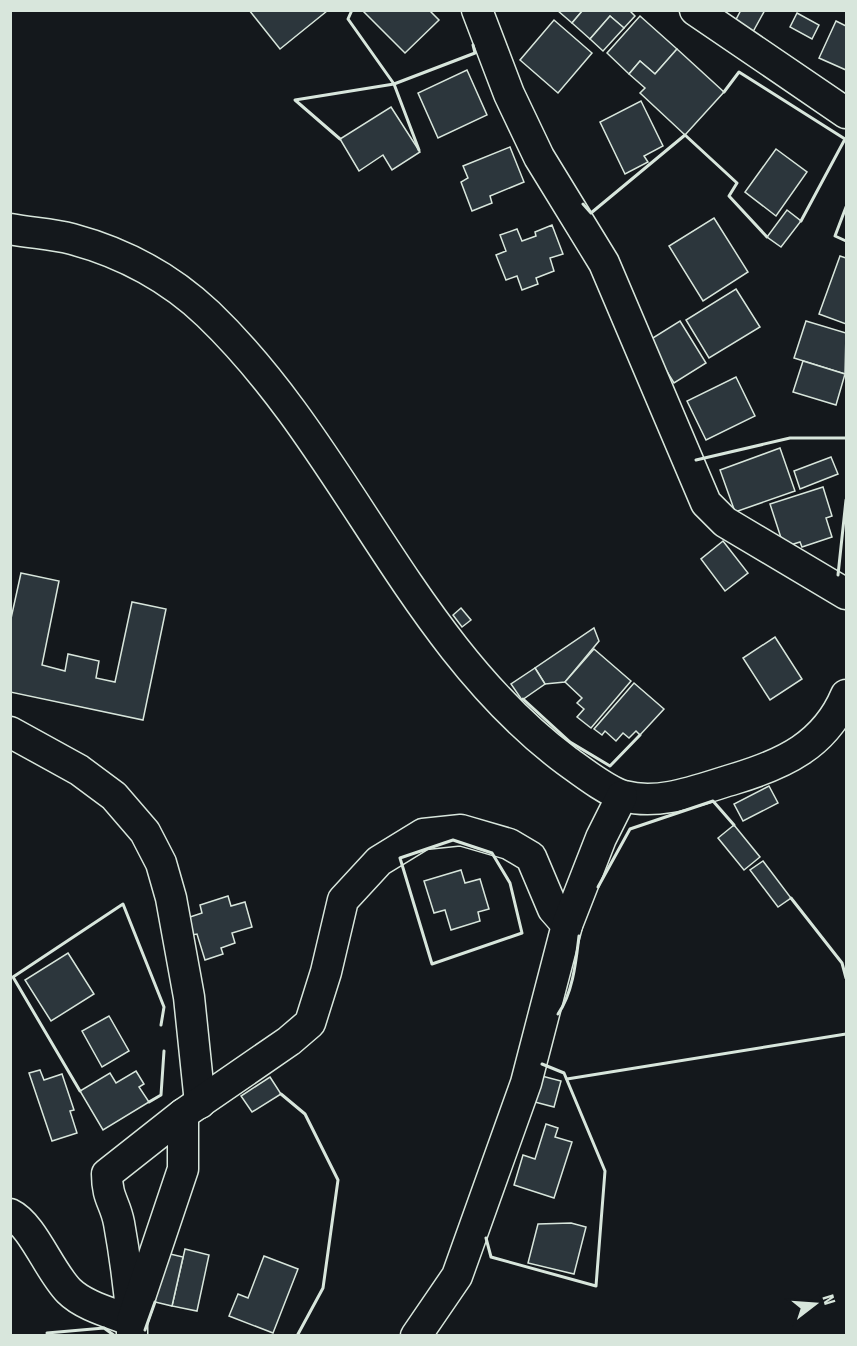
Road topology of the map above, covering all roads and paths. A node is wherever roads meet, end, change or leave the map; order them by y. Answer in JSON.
{"nodes":[{"id":1,"x":477,"y":10,"type":"edge"},
{"id":2,"x":695,"y":10,"type":"edge"},
{"id":3,"x":846,"y":113,"type":"edge"},
{"id":4,"x":10,"y":229,"type":"edge"},
{"id":5,"x":846,"y":594,"type":"edge"},
{"id":6,"x":846,"y":694,"type":"edge"},
{"id":7,"x":10,"y":732,"type":"edge"},
{"id":8,"x":622,"y":796,"type":"junction"},
{"id":9,"x":567,"y":925,"type":"junction"},
{"id":10,"x":191,"y":1109,"type":"junction"},
{"id":11,"x":10,"y":1214,"type":"edge"},
{"id":12,"x":132,"y":1328,"type":"edge"},
{"id":13,"x":416,"y":1335,"type":"edge"}],
"edges":[{"from":1,"to":5,"type":"street"},
{"from":2,"to":3,"type":"street"},
{"from":4,"to":8,"type":"street"},
{"from":6,"to":8,"type":"street"},
{"from":7,"to":10,"type":"street"},
{"from":8,"to":9,"type":"street"},
{"from":9,"to":10,"type":"street"},
{"from":9,"to":13,"type":"street"},
{"from":10,"to":12,"type":"street"},
{"from":10,"to":12,"type":"street"},
{"from":11,"to":12,"type":"street"}]}
